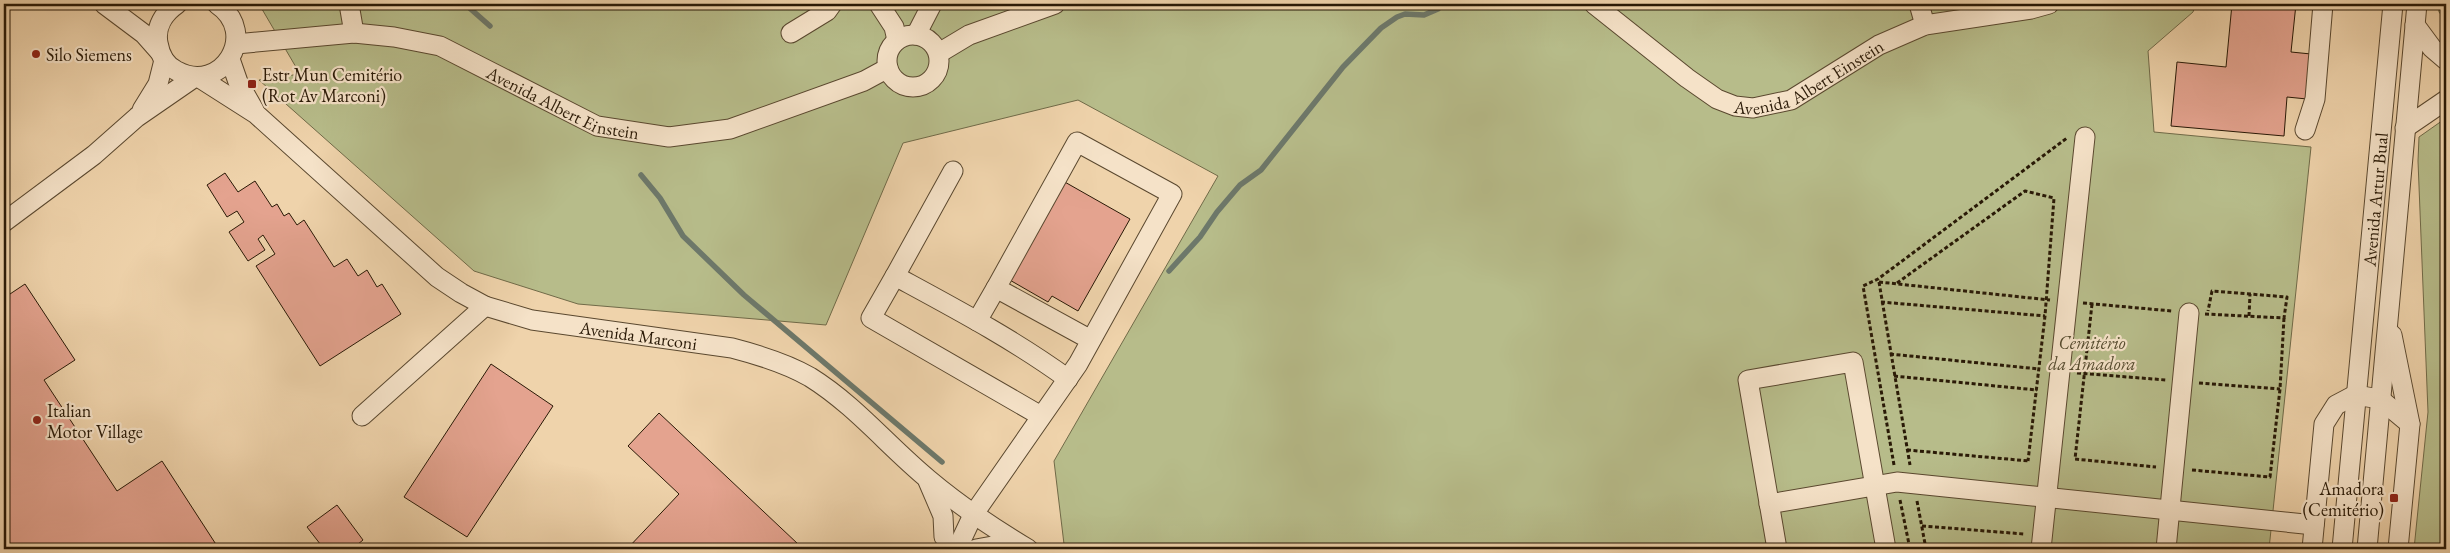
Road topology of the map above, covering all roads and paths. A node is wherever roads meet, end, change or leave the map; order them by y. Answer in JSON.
{"nodes":[{"id":1,"x":104,"y":4,"type":"edge"},
{"id":2,"x":177,"y":4,"type":"edge"},
{"id":3,"x":217,"y":4,"type":"edge"},
{"id":4,"x":349,"y":4,"type":"edge"},
{"id":5,"x":879,"y":4,"type":"edge"},
{"id":6,"x":932,"y":4,"type":"edge"},
{"id":7,"x":1055,"y":4,"type":"edge"},
{"id":8,"x":1594,"y":4,"type":"edge"},
{"id":9,"x":1919,"y":4,"type":"edge"},
{"id":10,"x":2049,"y":4,"type":"edge"},
{"id":11,"x":2323,"y":4,"type":"edge"},
{"id":12,"x":2393,"y":4,"type":"edge"},
{"id":13,"x":2417,"y":4,"type":"edge"},
{"id":14,"x":826,"y":6,"type":"edge"},
{"id":15,"x":1925,"y":25,"type":"junction"},
{"id":16,"x":2415,"y":26,"type":"junction"},
{"id":17,"x":354,"y":33,"type":"junction"},
{"id":18,"x":790,"y":33,"type":"dead end"},
{"id":19,"x":916,"y":34,"type":"junction"},
{"id":20,"x":897,"y":40,"type":"junction"},
{"id":21,"x":233,"y":52,"type":"junction"},
{"id":22,"x":939,"y":53,"type":"junction"},
{"id":23,"x":162,"y":56,"type":"junction"},
{"id":24,"x":2446,"y":60,"type":"edge"},
{"id":25,"x":888,"y":68,"type":"junction"},
{"id":26,"x":196,"y":77,"type":"junction"},
{"id":27,"x":2446,"y":100,"type":"edge"},
{"id":28,"x":256,"y":114,"type":"junction"},
{"id":29,"x":137,"y":117,"type":"junction"},
{"id":30,"x":2405,"y":128,"type":"junction"},
{"id":31,"x":2305,"y":130,"type":"dead end"},
{"id":32,"x":2085,"y":137,"type":"joint"},
{"id":33,"x":953,"y":171,"type":"dead end"},
{"id":34,"x":4,"y":222,"type":"edge"},
{"id":35,"x":895,"y":276,"type":"junction"},
{"id":36,"x":1879,"y":280,"type":"junction"},
{"id":37,"x":1897,"y":283,"type":"junction"},
{"id":38,"x":996,"y":288,"type":"junction"},
{"id":39,"x":2250,"y":294,"type":"junction"},
{"id":40,"x":2046,"y":300,"type":"junction"},
{"id":41,"x":1881,"y":302,"type":"junction"},
{"id":42,"x":485,"y":306,"type":"junction"},
{"id":43,"x":2066,"y":310,"type":"junction"},
{"id":44,"x":2198,"y":313,"type":"junction"},
{"id":45,"x":2045,"y":316,"type":"junction"},
{"id":46,"x":2248,"y":316,"type":"junction"},
{"id":47,"x":2388,"y":316,"type":"junction"},
{"id":48,"x":977,"y":321,"type":"junction"},
{"id":49,"x":1091,"y":340,"type":"junction"},
{"id":50,"x":1890,"y":354,"type":"junction"},
{"id":51,"x":2039,"y":369,"type":"junction"},
{"id":52,"x":2060,"y":372,"type":"junction"},
{"id":53,"x":1894,"y":376,"type":"junction"},
{"id":54,"x":1068,"y":379,"type":"junction"},
{"id":55,"x":2182,"y":382,"type":"junction"},
{"id":56,"x":2280,"y":389,"type":"dead end"},
{"id":57,"x":2036,"y":390,"type":"junction"},
{"id":58,"x":2355,"y":396,"type":"junction"},
{"id":59,"x":2380,"y":399,"type":"junction"},
{"id":60,"x":362,"y":416,"type":"dead end"},
{"id":61,"x":1041,"y":416,"type":"junction"},
{"id":62,"x":2410,"y":424,"type":"junction"},
{"id":63,"x":1907,"y":450,"type":"junction"},
{"id":64,"x":2028,"y":461,"type":"junction"},
{"id":65,"x":2050,"y":464,"type":"junction"},
{"id":66,"x":927,"y":478,"type":"junction"},
{"id":67,"x":1905,"y":482,"type":"junction"},
{"id":68,"x":1874,"y":484,"type":"junction"},
{"id":69,"x":2046,"y":497,"type":"junction"},
{"id":70,"x":1769,"y":504,"type":"junction"},
{"id":71,"x":2170,"y":510,"type":"junction"},
{"id":72,"x":973,"y":515,"type":"junction"},
{"id":73,"x":2314,"y":525,"type":"junction"},
{"id":74,"x":1922,"y":526,"type":"junction"},
{"id":75,"x":2024,"y":534,"type":"dead end"},
{"id":76,"x":946,"y":545,"type":"edge"},
{"id":77,"x":976,"y":549,"type":"edge"},
{"id":78,"x":1023,"y":549,"type":"edge"},
{"id":79,"x":1028,"y":549,"type":"edge"},
{"id":80,"x":1777,"y":549,"type":"edge"},
{"id":81,"x":1886,"y":549,"type":"edge"},
{"id":82,"x":1910,"y":549,"type":"edge"},
{"id":83,"x":1926,"y":549,"type":"edge"},
{"id":84,"x":2041,"y":549,"type":"edge"},
{"id":85,"x":2166,"y":549,"type":"edge"},
{"id":86,"x":2312,"y":549,"type":"edge"},
{"id":87,"x":2342,"y":549,"type":"edge"},
{"id":88,"x":2367,"y":549,"type":"edge"},
{"id":89,"x":2398,"y":549,"type":"edge"}],
"edges":[{"from":1,"to":23,"type":"street","name":"Avenida Marconi"},
{"from":2,"to":23,"type":"street"},
{"from":3,"to":21,"type":"street","name":"Avenida Marconi"},
{"from":4,"to":17,"type":"street"},
{"from":5,"to":20,"type":"street"},
{"from":6,"to":19,"type":"street"},
{"from":7,"to":22,"type":"street"},
{"from":8,"to":15,"type":"street","name":"Avenida Albert Einstein"},
{"from":9,"to":15,"type":"street"},
{"from":10,"to":15,"type":"street","name":"Avenida Albert Einstein"},
{"from":11,"to":31,"type":"street"},
{"from":12,"to":58,"type":"street","name":"Avenida Artur Bual"},
{"from":13,"to":16,"type":"street","name":"Avenida Artur Bual"},
{"from":14,"to":18,"type":"street"},
{"from":16,"to":24,"type":"street"},
{"from":16,"to":30,"type":"street","name":"Avenida Artur Bual"},
{"from":17,"to":21,"type":"street","name":"Avenida Albert Einstein"},
{"from":17,"to":25,"type":"street","name":"Avenida Albert Einstein"},
{"from":19,"to":20,"type":"street"},
{"from":19,"to":22,"type":"street"},
{"from":20,"to":25,"type":"street"},
{"from":21,"to":26,"type":"street"},
{"from":21,"to":28,"type":"street","name":"Avenida Marconi"},
{"from":22,"to":25,"type":"street"},
{"from":23,"to":26,"type":"street","name":"Avenida Marconi"},
{"from":23,"to":29,"type":"street"},
{"from":26,"to":28,"type":"street","name":"Avenida Marconi"},
{"from":26,"to":29,"type":"street"},
{"from":27,"to":30,"type":"street"},
{"from":28,"to":42,"type":"street","name":"Avenida Marconi"},
{"from":29,"to":34,"type":"street"},
{"from":30,"to":47,"type":"street","name":"Avenida Artur Bual"},
{"from":32,"to":36,"type":"path"},
{"from":32,"to":43,"type":"street"},
{"from":33,"to":35,"type":"street"},
{"from":35,"to":48,"type":"street"},
{"from":35,"to":61,"type":"street"},
{"from":36,"to":37,"type":"path"},
{"from":36,"to":41,"type":"path"},
{"from":36,"to":67,"type":"path"},
{"from":37,"to":40,"type":"path"},
{"from":37,"to":40,"type":"path"},
{"from":38,"to":48,"type":"street"},
{"from":38,"to":49,"type":"street"},
{"from":38,"to":49,"type":"street"},
{"from":39,"to":44,"type":"path"},
{"from":39,"to":46,"type":"path"},
{"from":39,"to":46,"type":"path"},
{"from":40,"to":43,"type":"path"},
{"from":40,"to":45,"type":"path"},
{"from":41,"to":45,"type":"path"},
{"from":41,"to":50,"type":"path"},
{"from":42,"to":60,"type":"street"},
{"from":42,"to":66,"type":"street","name":"Avenida Marconi"},
{"from":43,"to":44,"type":"path"},
{"from":43,"to":45,"type":"path"},
{"from":43,"to":52,"type":"street"},
{"from":44,"to":46,"type":"path"},
{"from":44,"to":55,"type":"street"},
{"from":45,"to":51,"type":"path"},
{"from":47,"to":59,"type":"street","name":"Avenida Artur Bual"},
{"from":47,"to":62,"type":"street","name":"Avenida Artur Bual"},
{"from":48,"to":54,"type":"street"},
{"from":49,"to":54,"type":"street"},
{"from":50,"to":51,"type":"path"},
{"from":50,"to":53,"type":"path"},
{"from":51,"to":52,"type":"path"},
{"from":51,"to":57,"type":"path"},
{"from":52,"to":55,"type":"path"},
{"from":52,"to":65,"type":"street"},
{"from":53,"to":57,"type":"path"},
{"from":53,"to":63,"type":"path"},
{"from":54,"to":61,"type":"street"},
{"from":55,"to":56,"type":"path"},
{"from":55,"to":71,"type":"street"},
{"from":57,"to":64,"type":"path"},
{"from":58,"to":59,"type":"street"},
{"from":58,"to":73,"type":"street"},
{"from":58,"to":87,"type":"street","name":"Avenida Artur Bual"},
{"from":59,"to":62,"type":"street"},
{"from":59,"to":88,"type":"street","name":"Avenida Artur Bual"},
{"from":61,"to":72,"type":"street"},
{"from":62,"to":89,"type":"street","name":"Avenida Artur Bual"},
{"from":63,"to":64,"type":"path"},
{"from":63,"to":67,"type":"path"},
{"from":64,"to":65,"type":"path"},
{"from":65,"to":69,"type":"street"},
{"from":66,"to":72,"type":"street","name":"Avenida Marconi"},
{"from":66,"to":76,"type":"street"},
{"from":67,"to":68,"type":"street"},
{"from":67,"to":69,"type":"street"},
{"from":67,"to":74,"type":"path"},
{"from":67,"to":82,"type":"path"},
{"from":68,"to":70,"type":"street"},
{"from":68,"to":70,"type":"street"},
{"from":68,"to":81,"type":"street"},
{"from":69,"to":71,"type":"street"},
{"from":69,"to":84,"type":"street"},
{"from":70,"to":80,"type":"street"},
{"from":71,"to":73,"type":"street"},
{"from":71,"to":85,"type":"street"},
{"from":72,"to":76,"type":"street"},
{"from":72,"to":79,"type":"street","name":"Avenida Marconi"},
{"from":73,"to":86,"type":"street"},
{"from":74,"to":75,"type":"path"},
{"from":74,"to":83,"type":"path"},
{"from":77,"to":78,"type":"street"}]}
